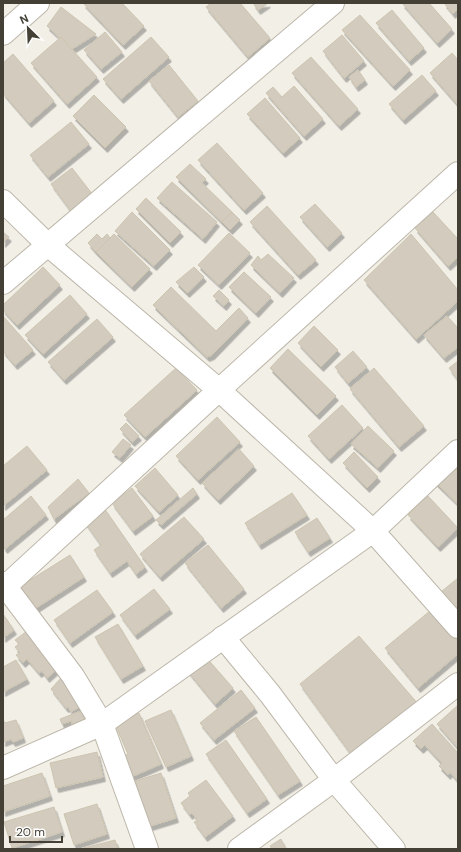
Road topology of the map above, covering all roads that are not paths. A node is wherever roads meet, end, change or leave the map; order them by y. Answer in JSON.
{"nodes":[{"id":1,"x":38,"y":3,"type":"edge"},
{"id":2,"x":333,"y":3,"type":"edge"},
{"id":3,"x":3,"y":34,"type":"edge"},
{"id":4,"x":458,"y":173,"type":"edge"},
{"id":5,"x":3,"y":201,"type":"edge"},
{"id":6,"x":48,"y":245,"type":"junction"},
{"id":7,"x":3,"y":283,"type":"edge"},
{"id":8,"x":218,"y":390,"type":"junction"},
{"id":9,"x":458,"y":451,"type":"edge"},
{"id":10,"x":373,"y":531,"type":"junction"},
{"id":11,"x":5,"y":584,"type":"edge"},
{"id":12,"x":458,"y":627,"type":"edge"},
{"id":13,"x":223,"y":637,"type":"junction"},
{"id":14,"x":458,"y":684,"type":"edge"},
{"id":15,"x":102,"y":724,"type":"junction"},
{"id":16,"x":3,"y":768,"type":"edge"},
{"id":17,"x":334,"y":780,"type":"junction"},
{"id":18,"x":147,"y":849,"type":"edge"},
{"id":19,"x":239,"y":849,"type":"edge"},
{"id":20,"x":394,"y":849,"type":"edge"}],
"edges":[{"from":1,"to":3,"type":"street"},
{"from":2,"to":6,"type":"street"},
{"from":4,"to":8,"type":"street"},
{"from":5,"to":6,"type":"street"},
{"from":6,"to":7,"type":"street"},
{"from":6,"to":8,"type":"street"},
{"from":8,"to":10,"type":"street"},
{"from":8,"to":11,"type":"street"},
{"from":9,"to":10,"type":"street"},
{"from":10,"to":12,"type":"street"},
{"from":10,"to":13,"type":"street"},
{"from":11,"to":15,"type":"street"},
{"from":13,"to":15,"type":"street"},
{"from":13,"to":17,"type":"street"},
{"from":14,"to":17,"type":"street"},
{"from":15,"to":16,"type":"street"},
{"from":15,"to":18,"type":"street"},
{"from":17,"to":19,"type":"street"},
{"from":17,"to":20,"type":"street"}]}
